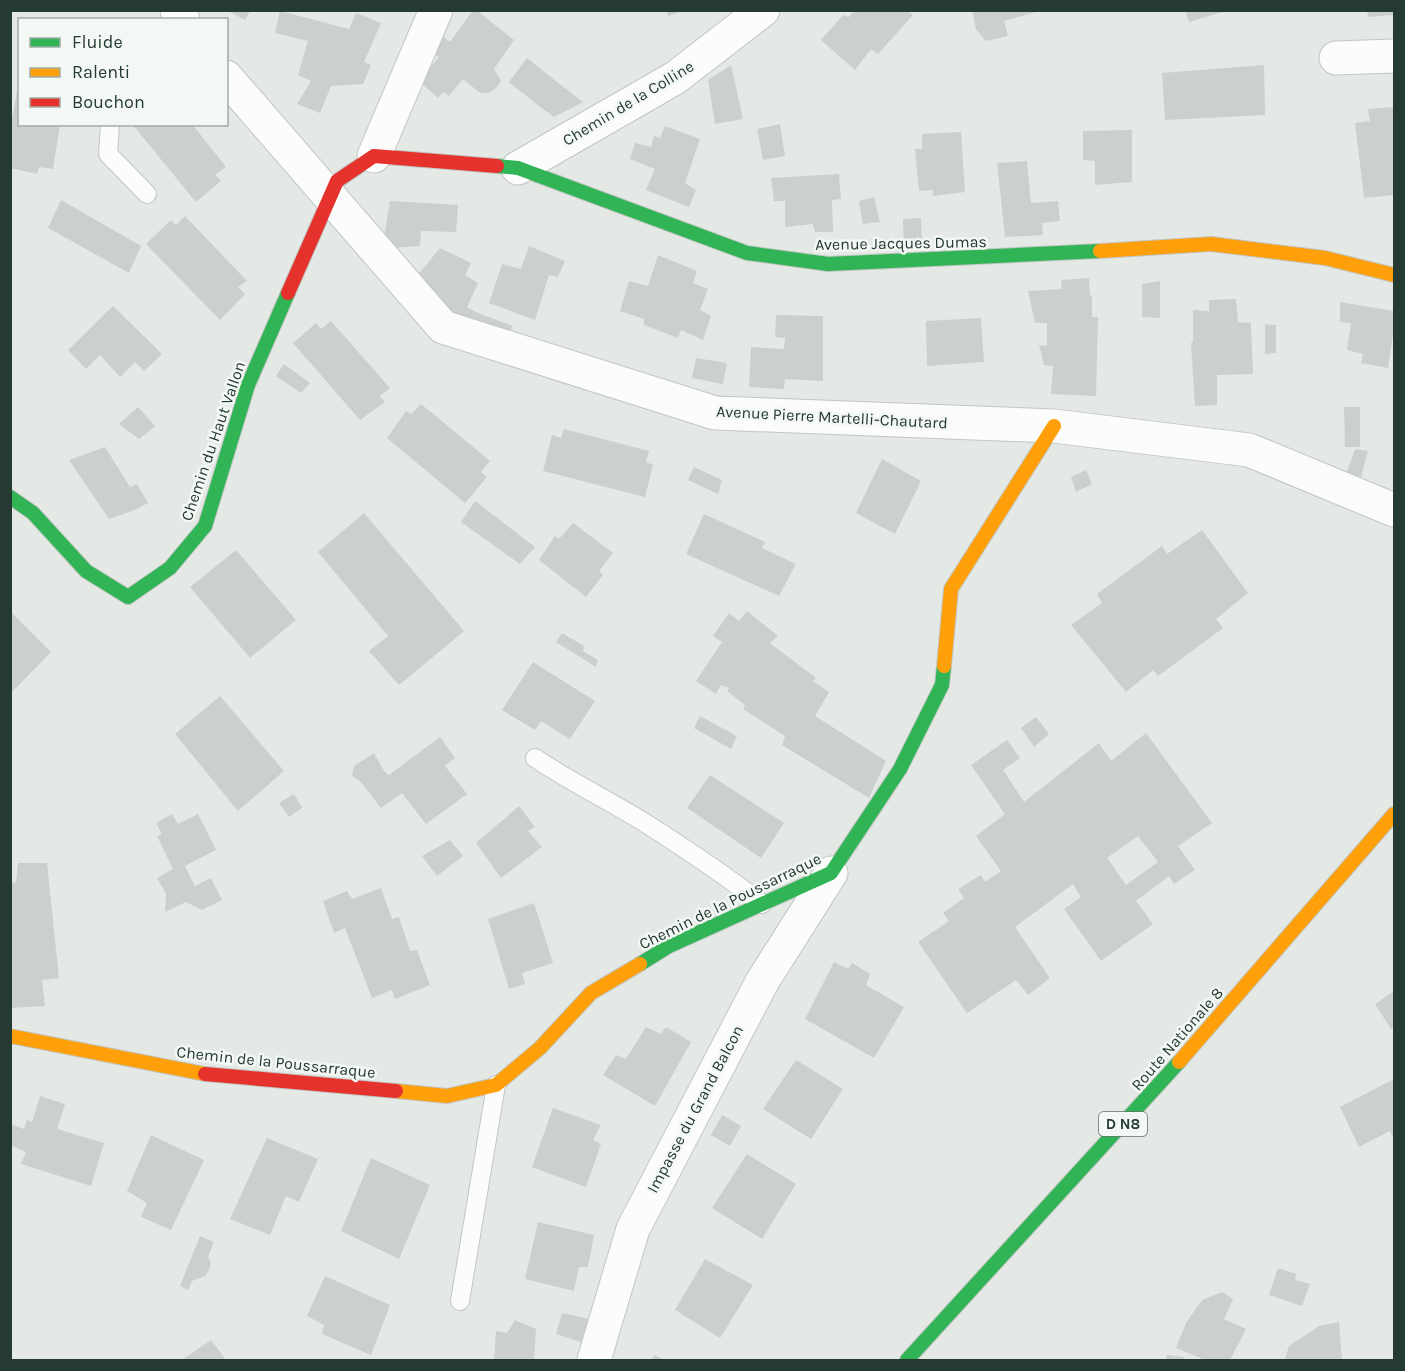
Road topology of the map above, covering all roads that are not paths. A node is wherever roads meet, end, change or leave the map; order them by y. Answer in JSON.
{"nodes":[{"id":1,"x":436,"y":10,"type":"edge"},
{"id":2,"x":763,"y":10,"type":"edge"},
{"id":3,"x":1395,"y":56,"type":"edge"},
{"id":4,"x":1336,"y":58,"type":"dead end"},
{"id":5,"x":228,"y":79,"type":"edge"},
{"id":6,"x":110,"y":126,"type":"edge"},
{"id":7,"x":374,"y":156,"type":"junction"},
{"id":8,"x":518,"y":168,"type":"junction"},
{"id":9,"x":147,"y":194,"type":"dead end"},
{"id":10,"x":330,"y":196,"type":"junction"},
{"id":11,"x":1395,"y":275,"type":"edge"},
{"id":12,"x":1054,"y":426,"type":"junction"},
{"id":13,"x":10,"y":497,"type":"edge"},
{"id":14,"x":1395,"y":510,"type":"edge"},
{"id":15,"x":535,"y":758,"type":"dead end"},
{"id":16,"x":1395,"y":814,"type":"edge"},
{"id":17,"x":831,"y":873,"type":"junction"},
{"id":18,"x":762,"y":904,"type":"junction"},
{"id":19,"x":10,"y":1036,"type":"edge"},
{"id":20,"x":496,"y":1085,"type":"junction"},
{"id":21,"x":460,"y":1301,"type":"dead end"},
{"id":22,"x":594,"y":1360,"type":"edge"},
{"id":23,"x":907,"y":1360,"type":"edge"}],
"edges":[{"from":1,"to":7,"type":"street"},
{"from":2,"to":8,"type":"street","name":"Chemin de la Colline"},
{"from":3,"to":4,"type":"street"},
{"from":5,"to":10,"type":"street","name":"Avenue Pierre Martelli-Chautard"},
{"from":6,"to":9,"type":"lane"},
{"from":7,"to":8,"type":"street","name":"Avenue Jacques Dumas"},
{"from":7,"to":10,"type":"street"},
{"from":8,"to":11,"type":"street","name":"Avenue Jacques Dumas"},
{"from":10,"to":12,"type":"street","name":"Avenue Pierre Martelli-Chautard"},
{"from":10,"to":13,"type":"street","name":"Chemin du Haut Vallon"},
{"from":12,"to":14,"type":"street","name":"Avenue Pierre Martelli-Chautard"},
{"from":12,"to":17,"type":"street","name":"Chemin de la Poussarraque"},
{"from":15,"to":18,"type":"lane"},
{"from":16,"to":23,"type":"street","name":"Route Nationale 8","number":"D N8"},
{"from":17,"to":18,"type":"street","name":"Chemin de la Poussarraque"},
{"from":17,"to":22,"type":"street","name":"Impasse du Grand Balcon"},
{"from":18,"to":20,"type":"street","name":"Chemin de la Poussarraque"},
{"from":19,"to":20,"type":"street","name":"Chemin de la Poussarraque"},
{"from":20,"to":21,"type":"lane"}]}
